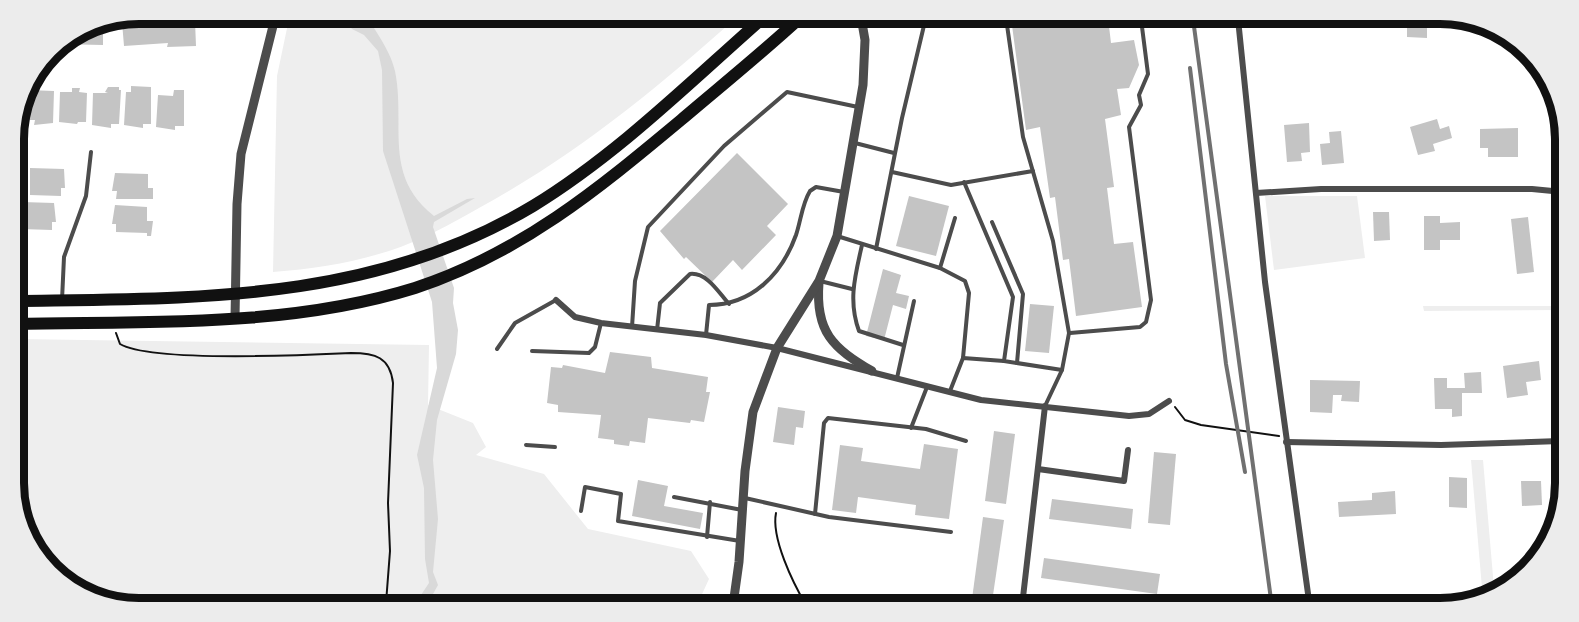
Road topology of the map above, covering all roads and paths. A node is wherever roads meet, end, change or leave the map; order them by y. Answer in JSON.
{"nodes":[{"id":1,"x":274,"y":24,"type":"edge"},
{"id":2,"x":756,"y":24,"type":"edge"},
{"id":3,"x":793,"y":24,"type":"edge"},
{"id":4,"x":862,"y":24,"type":"edge"},
{"id":5,"x":924,"y":24,"type":"edge"},
{"id":6,"x":1007,"y":24,"type":"edge"},
{"id":7,"x":1142,"y":24,"type":"edge"},
{"id":8,"x":1239,"y":24,"type":"edge"},
{"id":9,"x":859,"y":107,"type":"junction"},
{"id":10,"x":853,"y":142,"type":"junction"},
{"id":11,"x":91,"y":152,"type":"dead end"},
{"id":12,"x":894,"y":153,"type":"junction"},
{"id":13,"x":1033,"y":171,"type":"junction"},
{"id":14,"x":892,"y":172,"type":"junction"},
{"id":15,"x":964,"y":183,"type":"junction"},
{"id":16,"x":1555,"y":191,"type":"edge"},
{"id":17,"x":844,"y":192,"type":"junction"},
{"id":18,"x":1256,"y":193,"type":"junction"},
{"id":19,"x":955,"y":218,"type":"dead end"},
{"id":20,"x":992,"y":222,"type":"dead end"},
{"id":21,"x":837,"y":236,"type":"junction"},
{"id":22,"x":862,"y":245,"type":"junction"},
{"id":23,"x":876,"y":249,"type":"junction"},
{"id":24,"x":940,"y":268,"type":"junction"},
{"id":25,"x":819,"y":281,"type":"junction"},
{"id":26,"x":852,"y":289,"type":"junction"},
{"id":27,"x":235,"y":294,"type":"junction"},
{"id":28,"x":62,"y":300,"type":"junction"},
{"id":29,"x":556,"y":300,"type":"joint"},
{"id":30,"x":24,"y":301,"type":"edge"},
{"id":31,"x":914,"y":302,"type":"dead end"},
{"id":32,"x":730,"y":304,"type":"junction"},
{"id":33,"x":235,"y":318,"type":"junction"},
{"id":34,"x":601,"y":323,"type":"junction"},
{"id":35,"x":24,"y":324,"type":"edge"},
{"id":36,"x":632,"y":327,"type":"junction"},
{"id":37,"x":657,"y":330,"type":"junction"},
{"id":38,"x":116,"y":333,"type":"dead end"},
{"id":39,"x":1070,"y":333,"type":"junction"},
{"id":40,"x":706,"y":335,"type":"junction"},
{"id":41,"x":903,"y":345,"type":"junction"},
{"id":42,"x":777,"y":348,"type":"junction"},
{"id":43,"x":497,"y":349,"type":"dead end"},
{"id":44,"x":532,"y":351,"type":"dead end"},
{"id":45,"x":963,"y":358,"type":"junction"},
{"id":46,"x":1004,"y":361,"type":"junction"},
{"id":47,"x":1017,"y":363,"type":"junction"},
{"id":48,"x":1062,"y":370,"type":"junction"},
{"id":49,"x":872,"y":371,"type":"junction"},
{"id":50,"x":897,"y":378,"type":"junction"},
{"id":51,"x":928,"y":385,"type":"junction"},
{"id":52,"x":950,"y":391,"type":"junction"},
{"id":53,"x":1169,"y":401,"type":"joint"},
{"id":54,"x":1045,"y":406,"type":"junction"},
{"id":55,"x":911,"y":428,"type":"junction"},
{"id":56,"x":1285,"y":439,"type":"junction"},
{"id":57,"x":966,"y":441,"type":"dead end"},
{"id":58,"x":1555,"y":441,"type":"edge"},
{"id":59,"x":526,"y":445,"type":"dead end"},
{"id":60,"x":555,"y":447,"type":"dead end"},
{"id":61,"x":1128,"y":450,"type":"dead end"},
{"id":62,"x":1038,"y":469,"type":"junction"},
{"id":63,"x":674,"y":497,"type":"dead end"},
{"id":64,"x":744,"y":498,"type":"junction"},
{"id":65,"x":710,"y":502,"type":"junction"},
{"id":66,"x":778,"y":505,"type":"junction"},
{"id":67,"x":743,"y":510,"type":"junction"},
{"id":68,"x":581,"y":511,"type":"dead end"},
{"id":69,"x":815,"y":514,"type":"junction"},
{"id":70,"x":951,"y":532,"type":"dead end"},
{"id":71,"x":707,"y":537,"type":"junction"},
{"id":72,"x":741,"y":541,"type":"junction"},
{"id":73,"x":386,"y":598,"type":"edge"},
{"id":74,"x":734,"y":598,"type":"edge"},
{"id":75,"x":803,"y":598,"type":"edge"},
{"id":76,"x":1023,"y":598,"type":"edge"},
{"id":77,"x":1309,"y":598,"type":"edge"}],
"edges":[{"from":1,"to":27,"type":"street"},
{"from":2,"to":27,"type":"main road"},
{"from":3,"to":33,"type":"main road"},
{"from":4,"to":9,"type":"street"},
{"from":5,"to":12,"type":"lane"},
{"from":6,"to":13,"type":"lane"},
{"from":7,"to":39,"type":"lane"},
{"from":8,"to":18,"type":"street"},
{"from":9,"to":10,"type":"street"},
{"from":9,"to":36,"type":"lane"},
{"from":10,"to":12,"type":"lane"},
{"from":10,"to":17,"type":"street"},
{"from":11,"to":28,"type":"lane"},
{"from":12,"to":14,"type":"lane"},
{"from":13,"to":15,"type":"lane"},
{"from":13,"to":39,"type":"lane"},
{"from":14,"to":15,"type":"lane"},
{"from":14,"to":23,"type":"lane"},
{"from":15,"to":46,"type":"lane"},
{"from":16,"to":18,"type":"street"},
{"from":17,"to":21,"type":"street"},
{"from":17,"to":32,"type":"lane"},
{"from":18,"to":56,"type":"street"},
{"from":19,"to":24,"type":"lane"},
{"from":20,"to":47,"type":"lane"},
{"from":21,"to":22,"type":"lane"},
{"from":21,"to":25,"type":"street"},
{"from":22,"to":23,"type":"lane"},
{"from":22,"to":26,"type":"lane"},
{"from":23,"to":24,"type":"lane"},
{"from":24,"to":45,"type":"lane"},
{"from":25,"to":26,"type":"lane"},
{"from":25,"to":42,"type":"street"},
{"from":25,"to":49,"type":"street"},
{"from":26,"to":41,"type":"lane"},
{"from":27,"to":28,"type":"main road"},
{"from":27,"to":33,"type":"street"},
{"from":28,"to":30,"type":"main road"},
{"from":29,"to":34,"type":"street"},
{"from":29,"to":43,"type":"lane"},
{"from":31,"to":41,"type":"lane"},
{"from":32,"to":37,"type":"lane"},
{"from":32,"to":40,"type":"lane"},
{"from":33,"to":35,"type":"main road"},
{"from":34,"to":36,"type":"street"},
{"from":34,"to":44,"type":"lane"},
{"from":36,"to":37,"type":"street"},
{"from":37,"to":40,"type":"street"},
{"from":38,"to":73,"type":"path"},
{"from":39,"to":48,"type":"lane"},
{"from":40,"to":42,"type":"street"},
{"from":41,"to":50,"type":"lane"},
{"from":42,"to":49,"type":"street"},
{"from":42,"to":64,"type":"street"},
{"from":45,"to":46,"type":"lane"},
{"from":45,"to":52,"type":"lane"},
{"from":46,"to":47,"type":"lane"},
{"from":47,"to":48,"type":"lane"},
{"from":48,"to":54,"type":"lane"},
{"from":49,"to":50,"type":"street"},
{"from":50,"to":51,"type":"street"},
{"from":51,"to":52,"type":"street"},
{"from":51,"to":55,"type":"lane"},
{"from":52,"to":54,"type":"street"},
{"from":53,"to":54,"type":"street"},
{"from":53,"to":56,"type":"path"},
{"from":54,"to":62,"type":"street"},
{"from":55,"to":57,"type":"lane"},
{"from":55,"to":69,"type":"lane"},
{"from":56,"to":58,"type":"street"},
{"from":56,"to":77,"type":"street"},
{"from":59,"to":60,"type":"lane"},
{"from":61,"to":62,"type":"street"},
{"from":62,"to":76,"type":"street"},
{"from":63,"to":65,"type":"lane"},
{"from":64,"to":66,"type":"lane"},
{"from":64,"to":67,"type":"street"},
{"from":65,"to":67,"type":"lane"},
{"from":65,"to":71,"type":"lane"},
{"from":66,"to":69,"type":"lane"},
{"from":66,"to":75,"type":"path"},
{"from":67,"to":72,"type":"street"},
{"from":68,"to":71,"type":"lane"},
{"from":69,"to":70,"type":"lane"},
{"from":71,"to":72,"type":"lane"},
{"from":72,"to":74,"type":"street"}]}
